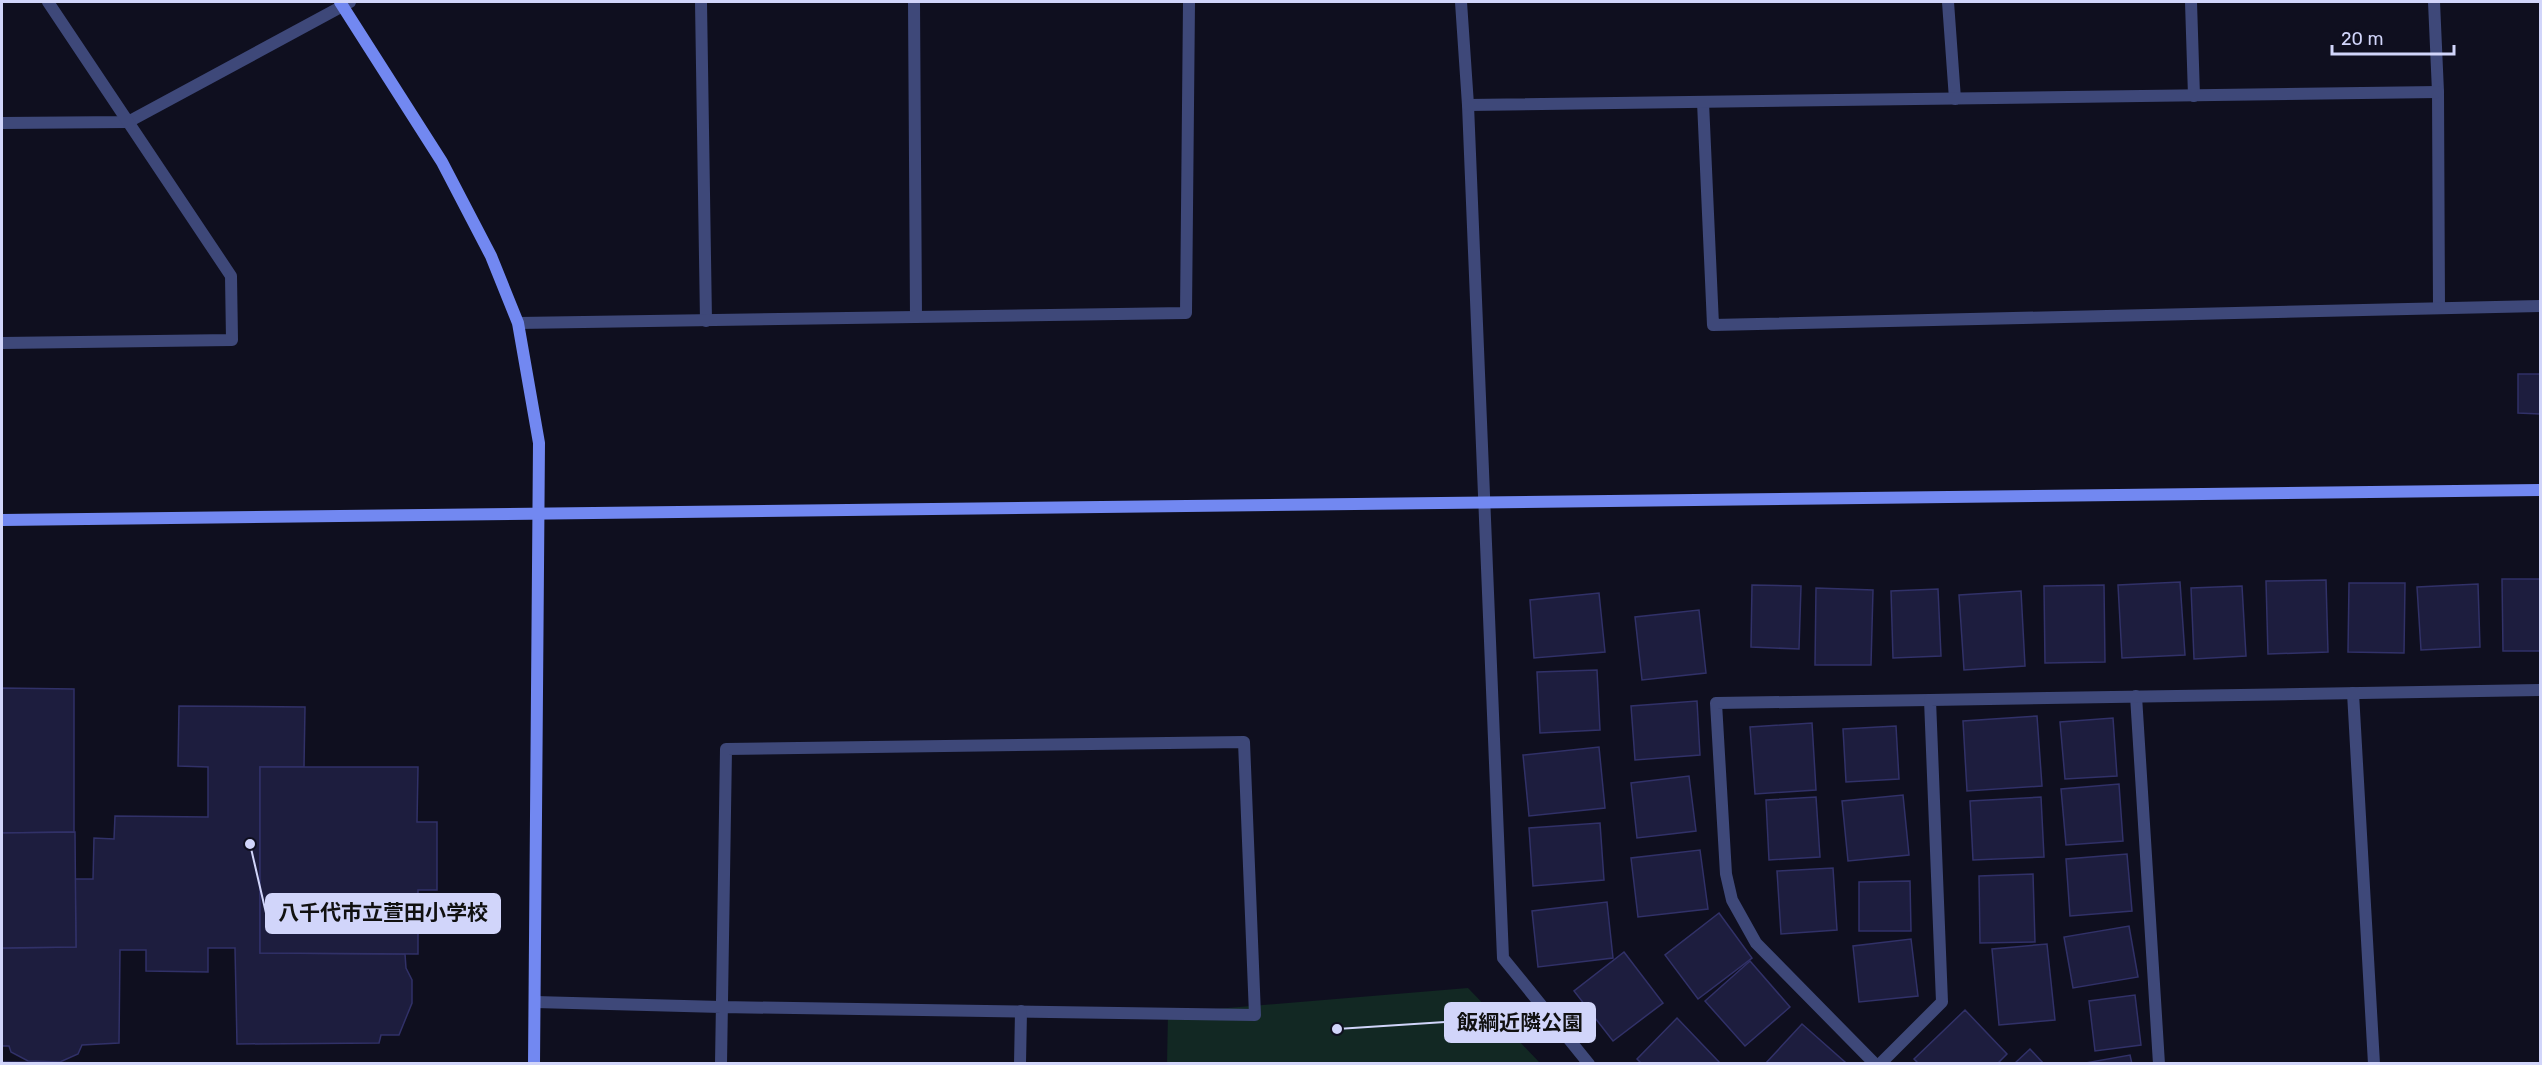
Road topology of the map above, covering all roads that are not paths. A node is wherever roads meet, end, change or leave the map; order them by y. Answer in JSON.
{"nodes":[{"id":1,"x":48,"y":2,"type":"edge"},
{"id":2,"x":701,"y":2,"type":"edge"},
{"id":3,"x":914,"y":2,"type":"edge"},
{"id":4,"x":1189,"y":2,"type":"edge"},
{"id":5,"x":1461,"y":2,"type":"edge"},
{"id":6,"x":1948,"y":2,"type":"edge"},
{"id":7,"x":2191,"y":2,"type":"edge"},
{"id":8,"x":2434,"y":2,"type":"edge"},
{"id":9,"x":344,"y":3,"type":"edge"},
{"id":10,"x":2438,"y":92,"type":"junction"},
{"id":11,"x":2194,"y":96,"type":"junction"},
{"id":12,"x":1955,"y":99,"type":"junction"},
{"id":13,"x":1703,"y":102,"type":"junction"},
{"id":14,"x":1468,"y":105,"type":"junction"},
{"id":15,"x":128,"y":122,"type":"junction"},
{"id":16,"x":2,"y":123,"type":"edge"},
{"id":17,"x":2541,"y":306,"type":"edge"},
{"id":18,"x":2439,"y":308,"type":"junction"},
{"id":19,"x":916,"y":317,"type":"junction"},
{"id":20,"x":706,"y":321,"type":"junction"},
{"id":21,"x":518,"y":323,"type":"junction"},
{"id":22,"x":2,"y":344,"type":"edge"},
{"id":23,"x":2541,"y":490,"type":"edge"},
{"id":24,"x":1484,"y":503,"type":"junction"},
{"id":25,"x":539,"y":513,"type":"junction"},
{"id":26,"x":2,"y":520,"type":"edge"},
{"id":27,"x":2541,"y":690,"type":"edge"},
{"id":28,"x":2353,"y":693,"type":"junction"},
{"id":29,"x":2136,"y":696,"type":"junction"},
{"id":30,"x":1930,"y":700,"type":"junction"},
{"id":31,"x":535,"y":1002,"type":"junction"},
{"id":32,"x":722,"y":1007,"type":"junction"},
{"id":33,"x":1021,"y":1011,"type":"junction"},
{"id":34,"x":534,"y":1064,"type":"edge"},
{"id":35,"x":721,"y":1064,"type":"edge"},
{"id":36,"x":1020,"y":1064,"type":"edge"},
{"id":37,"x":1590,"y":1064,"type":"edge"},
{"id":38,"x":1875,"y":1064,"type":"edge"},
{"id":39,"x":1880,"y":1064,"type":"edge"},
{"id":40,"x":2159,"y":1064,"type":"edge"},
{"id":41,"x":2374,"y":1064,"type":"edge"}],
"edges":[{"from":1,"to":15,"type":"street"},
{"from":2,"to":20,"type":"street"},
{"from":3,"to":19,"type":"street"},
{"from":4,"to":19,"type":"street"},
{"from":5,"to":14,"type":"street"},
{"from":6,"to":12,"type":"street"},
{"from":7,"to":11,"type":"street"},
{"from":8,"to":10,"type":"street"},
{"from":9,"to":15,"type":"street"},
{"from":9,"to":21,"type":"street"},
{"from":10,"to":11,"type":"street"},
{"from":10,"to":18,"type":"street"},
{"from":11,"to":12,"type":"street"},
{"from":12,"to":13,"type":"street"},
{"from":13,"to":14,"type":"street"},
{"from":13,"to":18,"type":"street"},
{"from":14,"to":24,"type":"street"},
{"from":15,"to":16,"type":"street"},
{"from":15,"to":22,"type":"street"},
{"from":17,"to":18,"type":"street"},
{"from":19,"to":20,"type":"street"},
{"from":20,"to":21,"type":"street"},
{"from":21,"to":25,"type":"street"},
{"from":23,"to":24,"type":"street"},
{"from":24,"to":25,"type":"street"},
{"from":24,"to":37,"type":"street"},
{"from":25,"to":26,"type":"street"},
{"from":25,"to":31,"type":"street"},
{"from":27,"to":28,"type":"street"},
{"from":28,"to":29,"type":"street"},
{"from":28,"to":41,"type":"street"},
{"from":29,"to":30,"type":"street"},
{"from":29,"to":40,"type":"street"},
{"from":30,"to":38,"type":"street"},
{"from":30,"to":39,"type":"street"},
{"from":31,"to":32,"type":"street"},
{"from":31,"to":34,"type":"street"},
{"from":32,"to":33,"type":"street"},
{"from":32,"to":33,"type":"street"},
{"from":32,"to":35,"type":"street"},
{"from":33,"to":36,"type":"street"}]}
